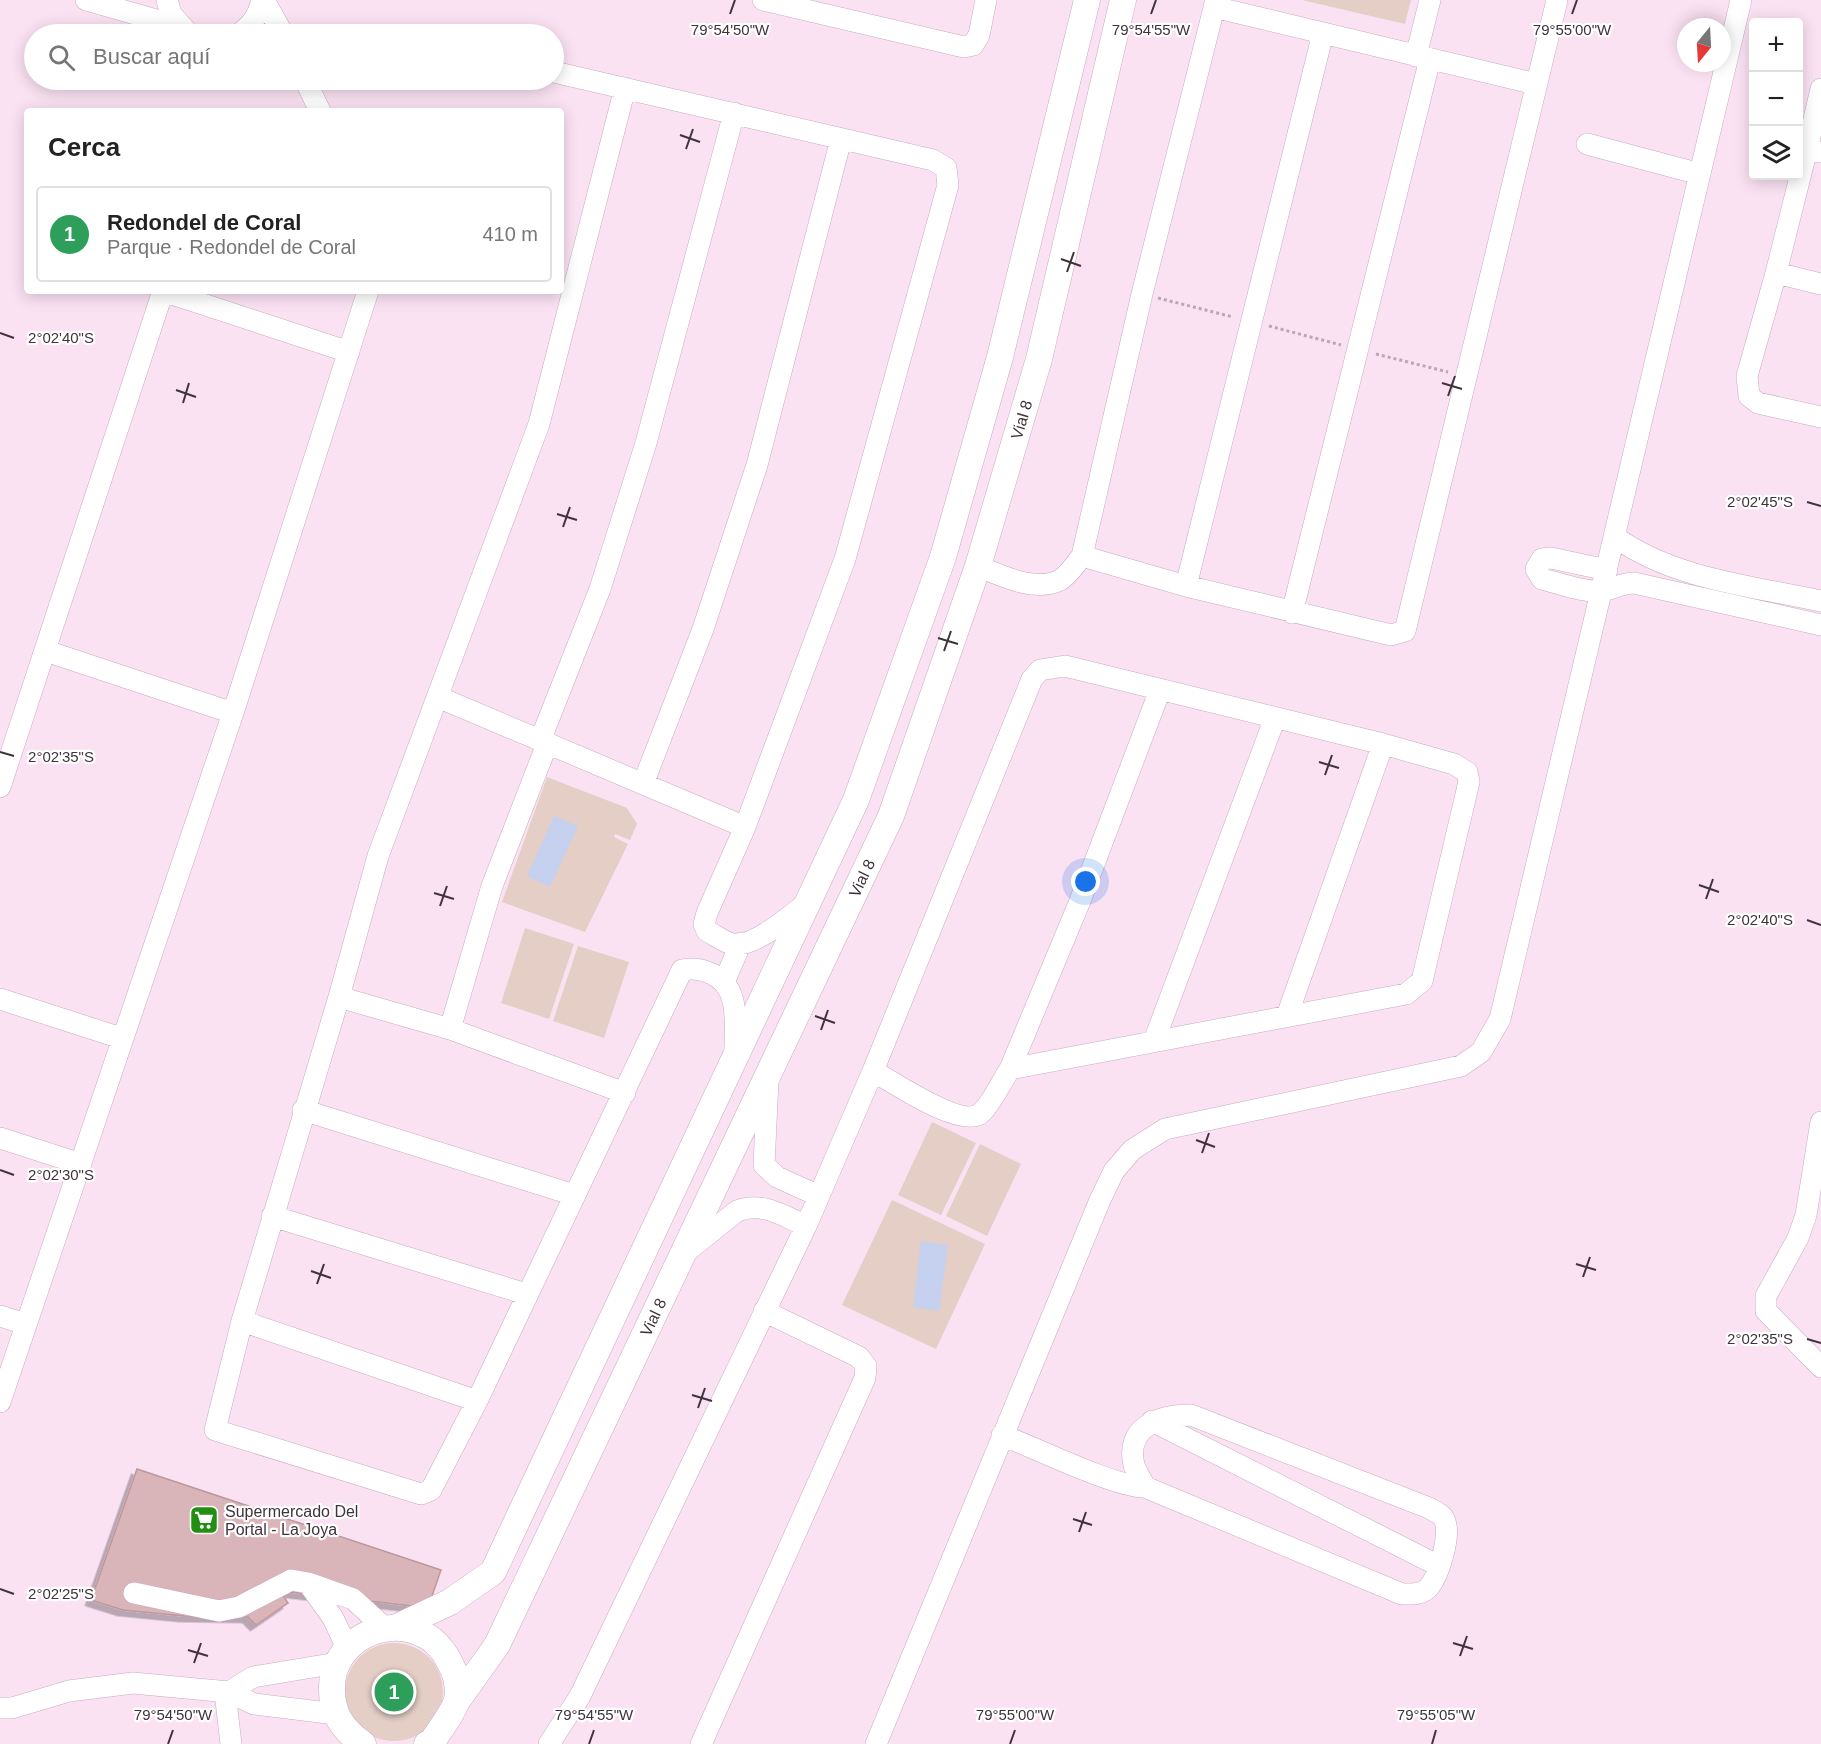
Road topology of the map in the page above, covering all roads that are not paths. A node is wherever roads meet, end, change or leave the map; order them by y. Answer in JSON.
{"nodes":[{"id":1,"x":86,"y":0,"type":"edge"},
{"id":2,"x":167,"y":0,"type":"edge"},
{"id":3,"x":263,"y":0,"type":"edge"},
{"id":4,"x":763,"y":0,"type":"edge"},
{"id":5,"x":986,"y":0,"type":"edge"},
{"id":6,"x":1087,"y":0,"type":"edge"},
{"id":7,"x":1123,"y":0,"type":"edge"},
{"id":8,"x":1430,"y":0,"type":"edge"},
{"id":9,"x":1557,"y":0,"type":"edge"},
{"id":10,"x":1741,"y":0,"type":"edge"},
{"id":11,"x":1215,"y":3,"type":"edge"},
{"id":12,"x":163,"y":24,"type":"edge"},
{"id":13,"x":180,"y":24,"type":"edge"},
{"id":14,"x":251,"y":24,"type":"edge"},
{"id":15,"x":277,"y":24,"type":"edge"},
{"id":16,"x":1323,"y":33,"type":"junction"},
{"id":17,"x":1423,"y":57,"type":"junction"},
{"id":18,"x":564,"y":74,"type":"edge"},
{"id":19,"x":1536,"y":84,"type":"junction"},
{"id":20,"x":625,"y":88,"type":"junction"},
{"id":21,"x":1821,"y":89,"type":"edge"},
{"id":22,"x":310,"y":90,"type":"edge"},
{"id":23,"x":319,"y":108,"type":"edge"},
{"id":24,"x":734,"y":112,"type":"junction"},
{"id":25,"x":841,"y":139,"type":"junction"},
{"id":26,"x":1587,"y":144,"type":"dead end"},
{"id":27,"x":1814,"y":151,"type":"edge"},
{"id":28,"x":1700,"y":174,"type":"junction"},
{"id":29,"x":1776,"y":273,"type":"junction"},
{"id":30,"x":1821,"y":285,"type":"edge"},
{"id":31,"x":162,"y":294,"type":"edge"},
{"id":32,"x":172,"y":294,"type":"edge"},
{"id":33,"x":367,"y":294,"type":"edge"},
{"id":34,"x":349,"y":352,"type":"junction"},
{"id":35,"x":1821,"y":417,"type":"edge"},
{"id":36,"x":1615,"y":537,"type":"junction"},
{"id":37,"x":1082,"y":556,"type":"junction"},
{"id":38,"x":978,"y":566,"type":"junction"},
{"id":39,"x":1677,"y":568,"type":"junction"},
{"id":40,"x":1604,"y":581,"type":"junction"},
{"id":41,"x":1186,"y":586,"type":"junction"},
{"id":42,"x":1671,"y":591,"type":"junction"},
{"id":43,"x":1816,"y":600,"type":"edge"},
{"id":44,"x":1292,"y":613,"type":"junction"},
{"id":45,"x":1813,"y":624,"type":"edge"},
{"id":46,"x":46,"y":651,"type":"junction"},
{"id":47,"x":1160,"y":690,"type":"junction"},
{"id":48,"x":438,"y":697,"type":"junction"},
{"id":49,"x":232,"y":713,"type":"junction"},
{"id":50,"x":1275,"y":717,"type":"junction"},
{"id":51,"x":543,"y":743,"type":"junction"},
{"id":52,"x":1383,"y":744,"type":"junction"},
{"id":53,"x":643,"y":784,"type":"junction"},
{"id":54,"x":0,"y":787,"type":"edge"},
{"id":55,"x":745,"y":827,"type":"junction"},
{"id":56,"x":809,"y":900,"type":"junction"},
{"id":57,"x":741,"y":943,"type":"junction"},
{"id":58,"x":724,"y":982,"type":"junction"},
{"id":59,"x":339,"y":997,"type":"junction"},
{"id":60,"x":0,"y":999,"type":"edge"},
{"id":61,"x":1287,"y":1016,"type":"junction"},
{"id":62,"x":450,"y":1029,"type":"junction"},
{"id":63,"x":120,"y":1038,"type":"junction"},
{"id":64,"x":1154,"y":1041,"type":"junction"},
{"id":65,"x":735,"y":1061,"type":"junction"},
{"id":66,"x":1010,"y":1069,"type":"junction"},
{"id":67,"x":873,"y":1071,"type":"junction"},
{"id":68,"x":768,"y":1080,"type":"junction"},
{"id":69,"x":625,"y":1093,"type":"junction"},
{"id":70,"x":303,"y":1110,"type":"junction"},
{"id":71,"x":1821,"y":1122,"type":"edge"},
{"id":72,"x":0,"y":1138,"type":"edge"},
{"id":73,"x":81,"y":1164,"type":"junction"},
{"id":74,"x":775,"y":1176,"type":"junction"},
{"id":75,"x":573,"y":1195,"type":"junction"},
{"id":76,"x":819,"y":1196,"type":"junction"},
{"id":77,"x":762,"y":1208,"type":"junction"},
{"id":78,"x":272,"y":1216,"type":"junction"},
{"id":79,"x":806,"y":1226,"type":"junction"},
{"id":80,"x":686,"y":1252,"type":"junction"},
{"id":81,"x":526,"y":1294,"type":"junction"},
{"id":82,"x":764,"y":1311,"type":"junction"},
{"id":83,"x":0,"y":1316,"type":"edge"},
{"id":84,"x":242,"y":1321,"type":"junction"},
{"id":85,"x":26,"y":1324,"type":"junction"},
{"id":86,"x":1821,"y":1367,"type":"edge"},
{"id":87,"x":477,"y":1401,"type":"junction"},
{"id":88,"x":0,"y":1402,"type":"edge"},
{"id":89,"x":1152,"y":1421,"type":"junction"},
{"id":90,"x":1002,"y":1435,"type":"junction"},
{"id":91,"x":1145,"y":1487,"type":"junction"},
{"id":92,"x":1439,"y":1566,"type":"junction"},
{"id":93,"x":308,"y":1583,"type":"junction"},
{"id":94,"x":134,"y":1593,"type":"dead end"},
{"id":95,"x":391,"y":1628,"type":"junction"},
{"id":96,"x":342,"y":1656,"type":"junction"},
{"id":97,"x":227,"y":1692,"type":"junction"},
{"id":98,"x":457,"y":1701,"type":"junction"},
{"id":99,"x":6,"y":1708,"type":"edge"},
{"id":100,"x":336,"y":1726,"type":"edge"},
{"id":101,"x":0,"y":1728,"type":"edge"},
{"id":102,"x":430,"y":1743,"type":"edge"},
{"id":103,"x":231,"y":1744,"type":"edge"},
{"id":104,"x":363,"y":1744,"type":"edge"},
{"id":105,"x":549,"y":1744,"type":"edge"},
{"id":106,"x":701,"y":1744,"type":"edge"},
{"id":107,"x":876,"y":1744,"type":"edge"}],
"edges":[{"from":1,"to":12,"type":"street"},
{"from":2,"to":13,"type":"street"},
{"from":3,"to":14,"type":"street"},
{"from":3,"to":15,"type":"street"},
{"from":4,"to":5,"type":"street"},
{"from":6,"to":56,"type":"main road"},
{"from":7,"to":38,"type":"main road","name":"Vial 8"},
{"from":8,"to":17,"type":"street"},
{"from":9,"to":19,"type":"street"},
{"from":10,"to":28,"type":"street"},
{"from":11,"to":16,"type":"street"},
{"from":11,"to":37,"type":"street"},
{"from":16,"to":17,"type":"street"},
{"from":16,"to":41,"type":"street"},
{"from":17,"to":19,"type":"street"},
{"from":17,"to":44,"type":"street"},
{"from":18,"to":20,"type":"street"},
{"from":19,"to":44,"type":"street"},
{"from":20,"to":24,"type":"street"},
{"from":20,"to":48,"type":"street"},
{"from":21,"to":27,"type":"street"},
{"from":22,"to":23,"type":"street"},
{"from":24,"to":25,"type":"street"},
{"from":24,"to":51,"type":"street"},
{"from":25,"to":53,"type":"street"},
{"from":25,"to":55,"type":"street"},
{"from":26,"to":28,"type":"street"},
{"from":27,"to":29,"type":"street"},
{"from":28,"to":36,"type":"street"},
{"from":29,"to":30,"type":"street"},
{"from":29,"to":35,"type":"street"},
{"from":31,"to":46,"type":"street"},
{"from":32,"to":34,"type":"street"},
{"from":33,"to":34,"type":"street"},
{"from":34,"to":49,"type":"street"},
{"from":36,"to":39,"type":"street"},
{"from":36,"to":40,"type":"street"},
{"from":37,"to":38,"type":"street"},
{"from":37,"to":41,"type":"street"},
{"from":38,"to":68,"type":"main road","name":"Vial 8"},
{"from":39,"to":42,"type":"street"},
{"from":39,"to":43,"type":"street"},
{"from":40,"to":42,"type":"street"},
{"from":40,"to":90,"type":"street"},
{"from":41,"to":44,"type":"street"},
{"from":42,"to":45,"type":"street"},
{"from":43,"to":45,"type":"street"},
{"from":46,"to":49,"type":"street"},
{"from":46,"to":54,"type":"street"},
{"from":47,"to":50,"type":"street"},
{"from":47,"to":66,"type":"street"},
{"from":47,"to":67,"type":"street"},
{"from":48,"to":51,"type":"street"},
{"from":48,"to":59,"type":"street"},
{"from":49,"to":63,"type":"street"},
{"from":50,"to":52,"type":"street"},
{"from":50,"to":64,"type":"street"},
{"from":51,"to":53,"type":"street"},
{"from":51,"to":62,"type":"street"},
{"from":52,"to":61,"type":"street"},
{"from":52,"to":61,"type":"street"},
{"from":53,"to":55,"type":"street"},
{"from":55,"to":57,"type":"street"},
{"from":56,"to":57,"type":"street"},
{"from":56,"to":65,"type":"main road"},
{"from":57,"to":58,"type":"street"},
{"from":58,"to":65,"type":"street"},
{"from":58,"to":69,"type":"street"},
{"from":59,"to":62,"type":"street"},
{"from":59,"to":70,"type":"street"},
{"from":60,"to":63,"type":"street"},
{"from":61,"to":64,"type":"street"},
{"from":62,"to":69,"type":"street"},
{"from":63,"to":73,"type":"street"},
{"from":64,"to":66,"type":"street"},
{"from":65,"to":95,"type":"main road"},
{"from":66,"to":67,"type":"street"},
{"from":67,"to":76,"type":"street"},
{"from":68,"to":74,"type":"street"},
{"from":68,"to":80,"type":"main road","name":"Vial 8"},
{"from":69,"to":75,"type":"street"},
{"from":70,"to":75,"type":"street"},
{"from":70,"to":78,"type":"street"},
{"from":71,"to":86,"type":"street"},
{"from":72,"to":73,"type":"street"},
{"from":73,"to":85,"type":"street"},
{"from":74,"to":76,"type":"street"},
{"from":74,"to":77,"type":"street"},
{"from":75,"to":81,"type":"street"},
{"from":76,"to":79,"type":"street"},
{"from":77,"to":79,"type":"street"},
{"from":77,"to":80,"type":"street"},
{"from":78,"to":81,"type":"street"},
{"from":78,"to":84,"type":"street"},
{"from":79,"to":82,"type":"street"},
{"from":80,"to":98,"type":"main road","name":"Vial 8"},
{"from":81,"to":87,"type":"street"},
{"from":82,"to":105,"type":"street"},
{"from":82,"to":106,"type":"street"},
{"from":83,"to":85,"type":"street"},
{"from":84,"to":87,"type":"street"},
{"from":84,"to":87,"type":"street"},
{"from":85,"to":88,"type":"street"},
{"from":89,"to":91,"type":"street"},
{"from":89,"to":92,"type":"street"},
{"from":89,"to":92,"type":"street"},
{"from":90,"to":91,"type":"street"},
{"from":90,"to":107,"type":"street"},
{"from":91,"to":92,"type":"street"},
{"from":93,"to":94,"type":"street"},
{"from":93,"to":95,"type":"street"},
{"from":93,"to":96,"type":"street"},
{"from":95,"to":96,"type":"main road"},
{"from":95,"to":98,"type":"main road"},
{"from":96,"to":97,"type":"street"},
{"from":96,"to":100,"type":"main road"},
{"from":97,"to":99,"type":"street"},
{"from":97,"to":100,"type":"street"},
{"from":97,"to":103,"type":"street"},
{"from":98,"to":102,"type":"main road","name":"Vial 8"},
{"from":99,"to":101,"type":"street"},
{"from":100,"to":104,"type":"main road"}]}
